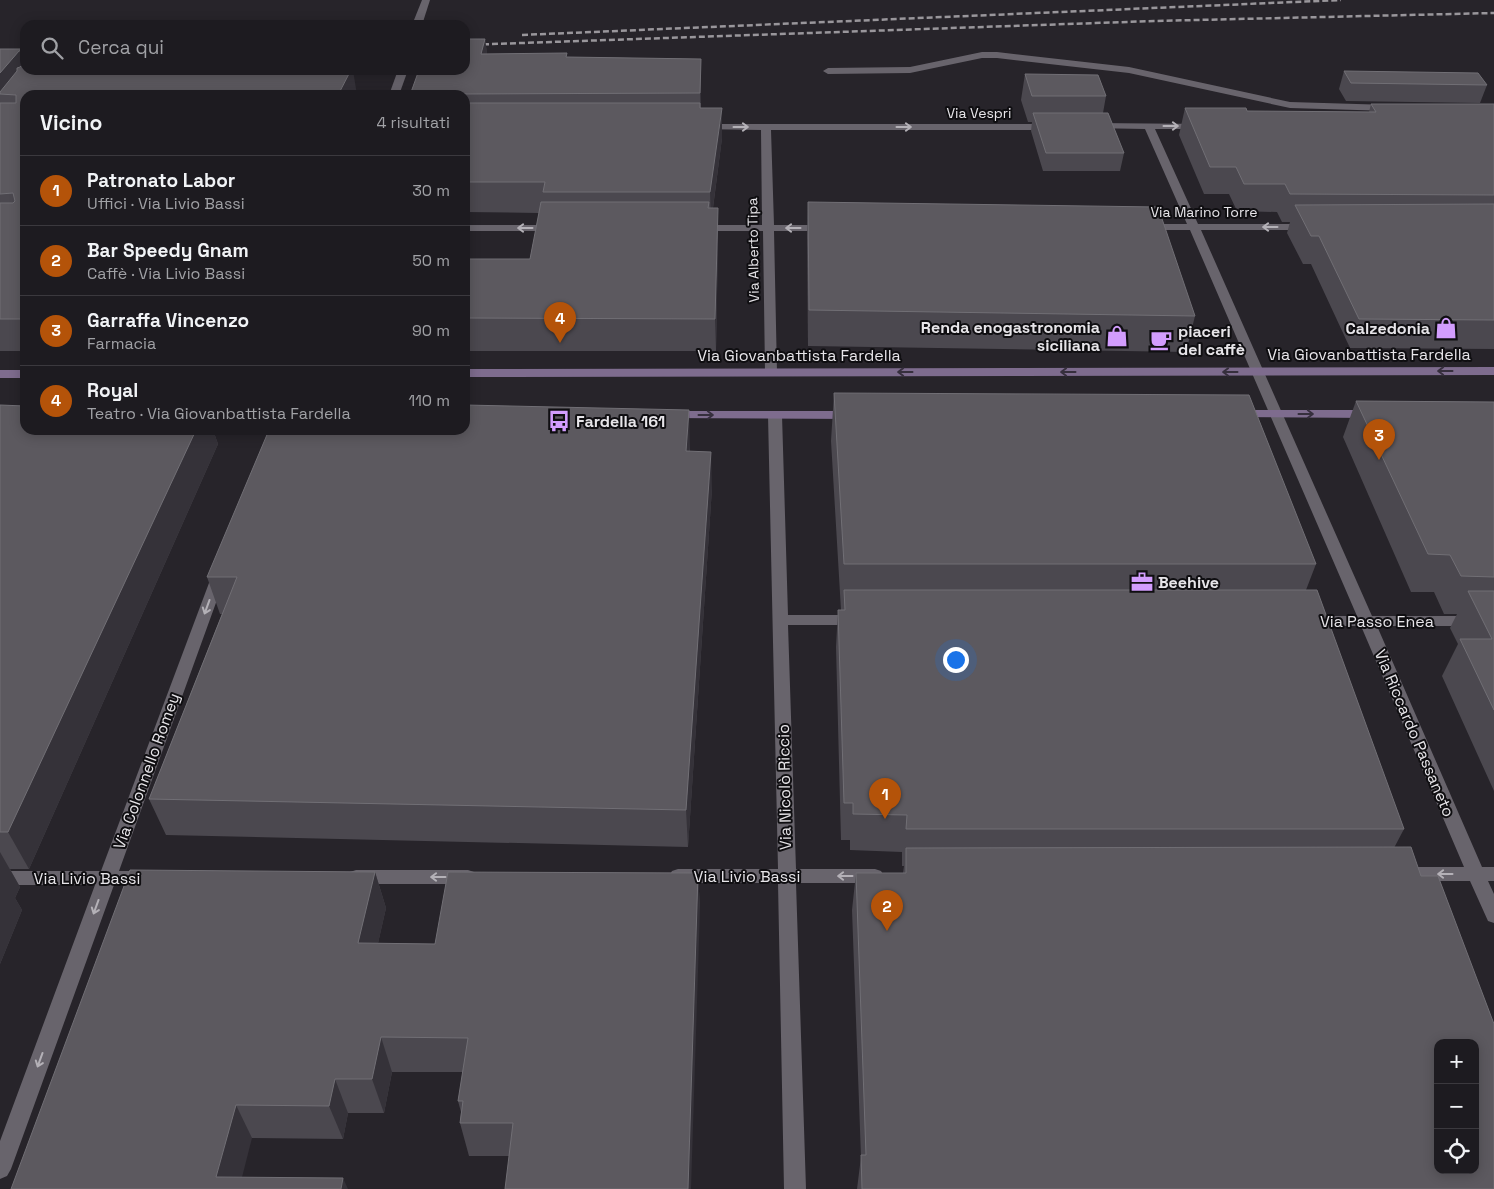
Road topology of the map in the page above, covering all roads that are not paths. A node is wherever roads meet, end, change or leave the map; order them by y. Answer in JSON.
{"nodes":[{"id":1,"x":426,"y":0,"type":"edge"},
{"id":2,"x":419,"y":20,"type":"edge"},
{"id":3,"x":828,"y":71,"type":"dead end"},
{"id":4,"x":401,"y":75,"type":"edge"},
{"id":5,"x":396,"y":90,"type":"edge"},
{"id":6,"x":1405,"y":108,"type":"edge"},
{"id":7,"x":1061,"y":126,"type":"edge"},
{"id":8,"x":1080,"y":126,"type":"edge"},
{"id":9,"x":1150,"y":126,"type":"junction"},
{"id":10,"x":1208,"y":126,"type":"edge"},
{"id":11,"x":688,"y":127,"type":"edge"},
{"id":12,"x":766,"y":127,"type":"junction"},
{"id":13,"x":1194,"y":227,"type":"junction"},
{"id":14,"x":1320,"y":227,"type":"edge"},
{"id":15,"x":470,"y":228,"type":"edge"},
{"id":16,"x":563,"y":228,"type":"edge"},
{"id":17,"x":690,"y":228,"type":"edge"},
{"id":18,"x":768,"y":228,"type":"junction"},
{"id":19,"x":837,"y":228,"type":"edge"},
{"id":20,"x":1134,"y":228,"type":"edge"},
{"id":21,"x":1494,"y":371,"type":"edge"},
{"id":22,"x":771,"y":372,"type":"junction"},
{"id":23,"x":1257,"y":372,"type":"junction"},
{"id":24,"x":470,"y":373,"type":"edge"},
{"id":25,"x":0,"y":374,"type":"edge"},
{"id":26,"x":20,"y":374,"type":"edge"},
{"id":27,"x":1218,"y":414,"type":"edge"},
{"id":28,"x":1277,"y":414,"type":"junction"},
{"id":29,"x":1386,"y":414,"type":"edge"},
{"id":30,"x":655,"y":415,"type":"edge"},
{"id":31,"x":775,"y":415,"type":"junction"},
{"id":32,"x":864,"y":415,"type":"edge"},
{"id":33,"x":224,"y":560,"type":"edge"},
{"id":34,"x":780,"y":620,"type":"junction"},
{"id":35,"x":870,"y":620,"type":"edge"},
{"id":36,"x":1297,"y":621,"type":"edge"},
{"id":37,"x":1367,"y":621,"type":"junction"},
{"id":38,"x":1494,"y":621,"type":"edge"},
{"id":39,"x":1387,"y":874,"type":"edge"},
{"id":40,"x":1485,"y":874,"type":"edge"},
{"id":41,"x":666,"y":876,"type":"edge"},
{"id":42,"x":787,"y":876,"type":"junction"},
{"id":43,"x":892,"y":876,"type":"edge"},
{"id":44,"x":336,"y":877,"type":"edge"},
{"id":45,"x":486,"y":877,"type":"edge"},
{"id":46,"x":0,"y":878,"type":"edge"},
{"id":47,"x":107,"y":878,"type":"junction"},
{"id":48,"x":167,"y":878,"type":"edge"},
{"id":49,"x":1494,"y":915,"type":"edge"},
{"id":50,"x":0,"y":1169,"type":"edge"},
{"id":51,"x":795,"y":1189,"type":"edge"}],
"edges":[{"from":1,"to":2,"type":"street"},
{"from":3,"to":6,"type":"street"},
{"from":4,"to":5,"type":"street"},
{"from":12,"to":7,"type":"street","name":"Via Vespri","one_way":true},
{"from":8,"to":9,"type":"street"},
{"from":9,"to":10,"type":"street","one_way":true},
{"from":9,"to":13,"type":"street","name":"Via Riccardo Passaneto"},
{"from":11,"to":12,"type":"street","name":"Via Vespri","one_way":true},
{"from":12,"to":18,"type":"street","name":"Via Alberto Tipa"},
{"from":14,"to":13,"type":"street","name":"Via Marino Torre","one_way":true},
{"from":13,"to":20,"type":"street","name":"Via Marino Torre"},
{"from":13,"to":23,"type":"street","name":"Via Riccardo Passaneto"},
{"from":16,"to":15,"type":"street","one_way":true},
{"from":17,"to":18,"type":"street"},
{"from":19,"to":18,"type":"street","one_way":true},
{"from":18,"to":22,"type":"street","name":"Via Alberto Tipa"},
{"from":21,"to":23,"type":"main road","name":"Via Giovanbattista Fardella","one_way":true},
{"from":23,"to":22,"type":"main road","name":"Via Giovanbattista Fardella","one_way":true},
{"from":22,"to":24,"type":"main road","name":"Via Giovanbattista Fardella"},
{"from":23,"to":28,"type":"street","name":"Via Riccardo Passaneto"},
{"from":25,"to":26,"type":"main road"},
{"from":27,"to":28,"type":"main road"},
{"from":28,"to":29,"type":"main road","one_way":true},
{"from":28,"to":37,"type":"street","name":"Via Riccardo Passaneto"},
{"from":30,"to":31,"type":"main road","one_way":true},
{"from":31,"to":32,"type":"main road"},
{"from":31,"to":34,"type":"street","name":"Via Nicolò Riccio"},
{"from":33,"to":47,"type":"street","name":"Via Colonnello Romey","one_way":true},
{"from":34,"to":35,"type":"street"},
{"from":34,"to":42,"type":"street","name":"Via Nicolò Riccio"},
{"from":36,"to":37,"type":"street","name":"Via Passo Enea"},
{"from":37,"to":38,"type":"street","name":"Via Passo Enea"},
{"from":37,"to":40,"type":"street","name":"Via Riccardo Passaneto"},
{"from":40,"to":39,"type":"street","one_way":true},
{"from":40,"to":49,"type":"street","name":"Via Riccardo Passaneto"},
{"from":41,"to":42,"type":"street","name":"Via Livio Bassi"},
{"from":43,"to":42,"type":"street","name":"Via Livio Bassi","one_way":true},
{"from":42,"to":51,"type":"street","name":"Via Nicolò Riccio"},
{"from":45,"to":44,"type":"street","one_way":true},
{"from":46,"to":47,"type":"street","name":"Via Livio Bassi"},
{"from":47,"to":48,"type":"street","name":"Via Livio Bassi"},
{"from":47,"to":50,"type":"street","name":"Via Colonnello Romey","one_way":true}]}
